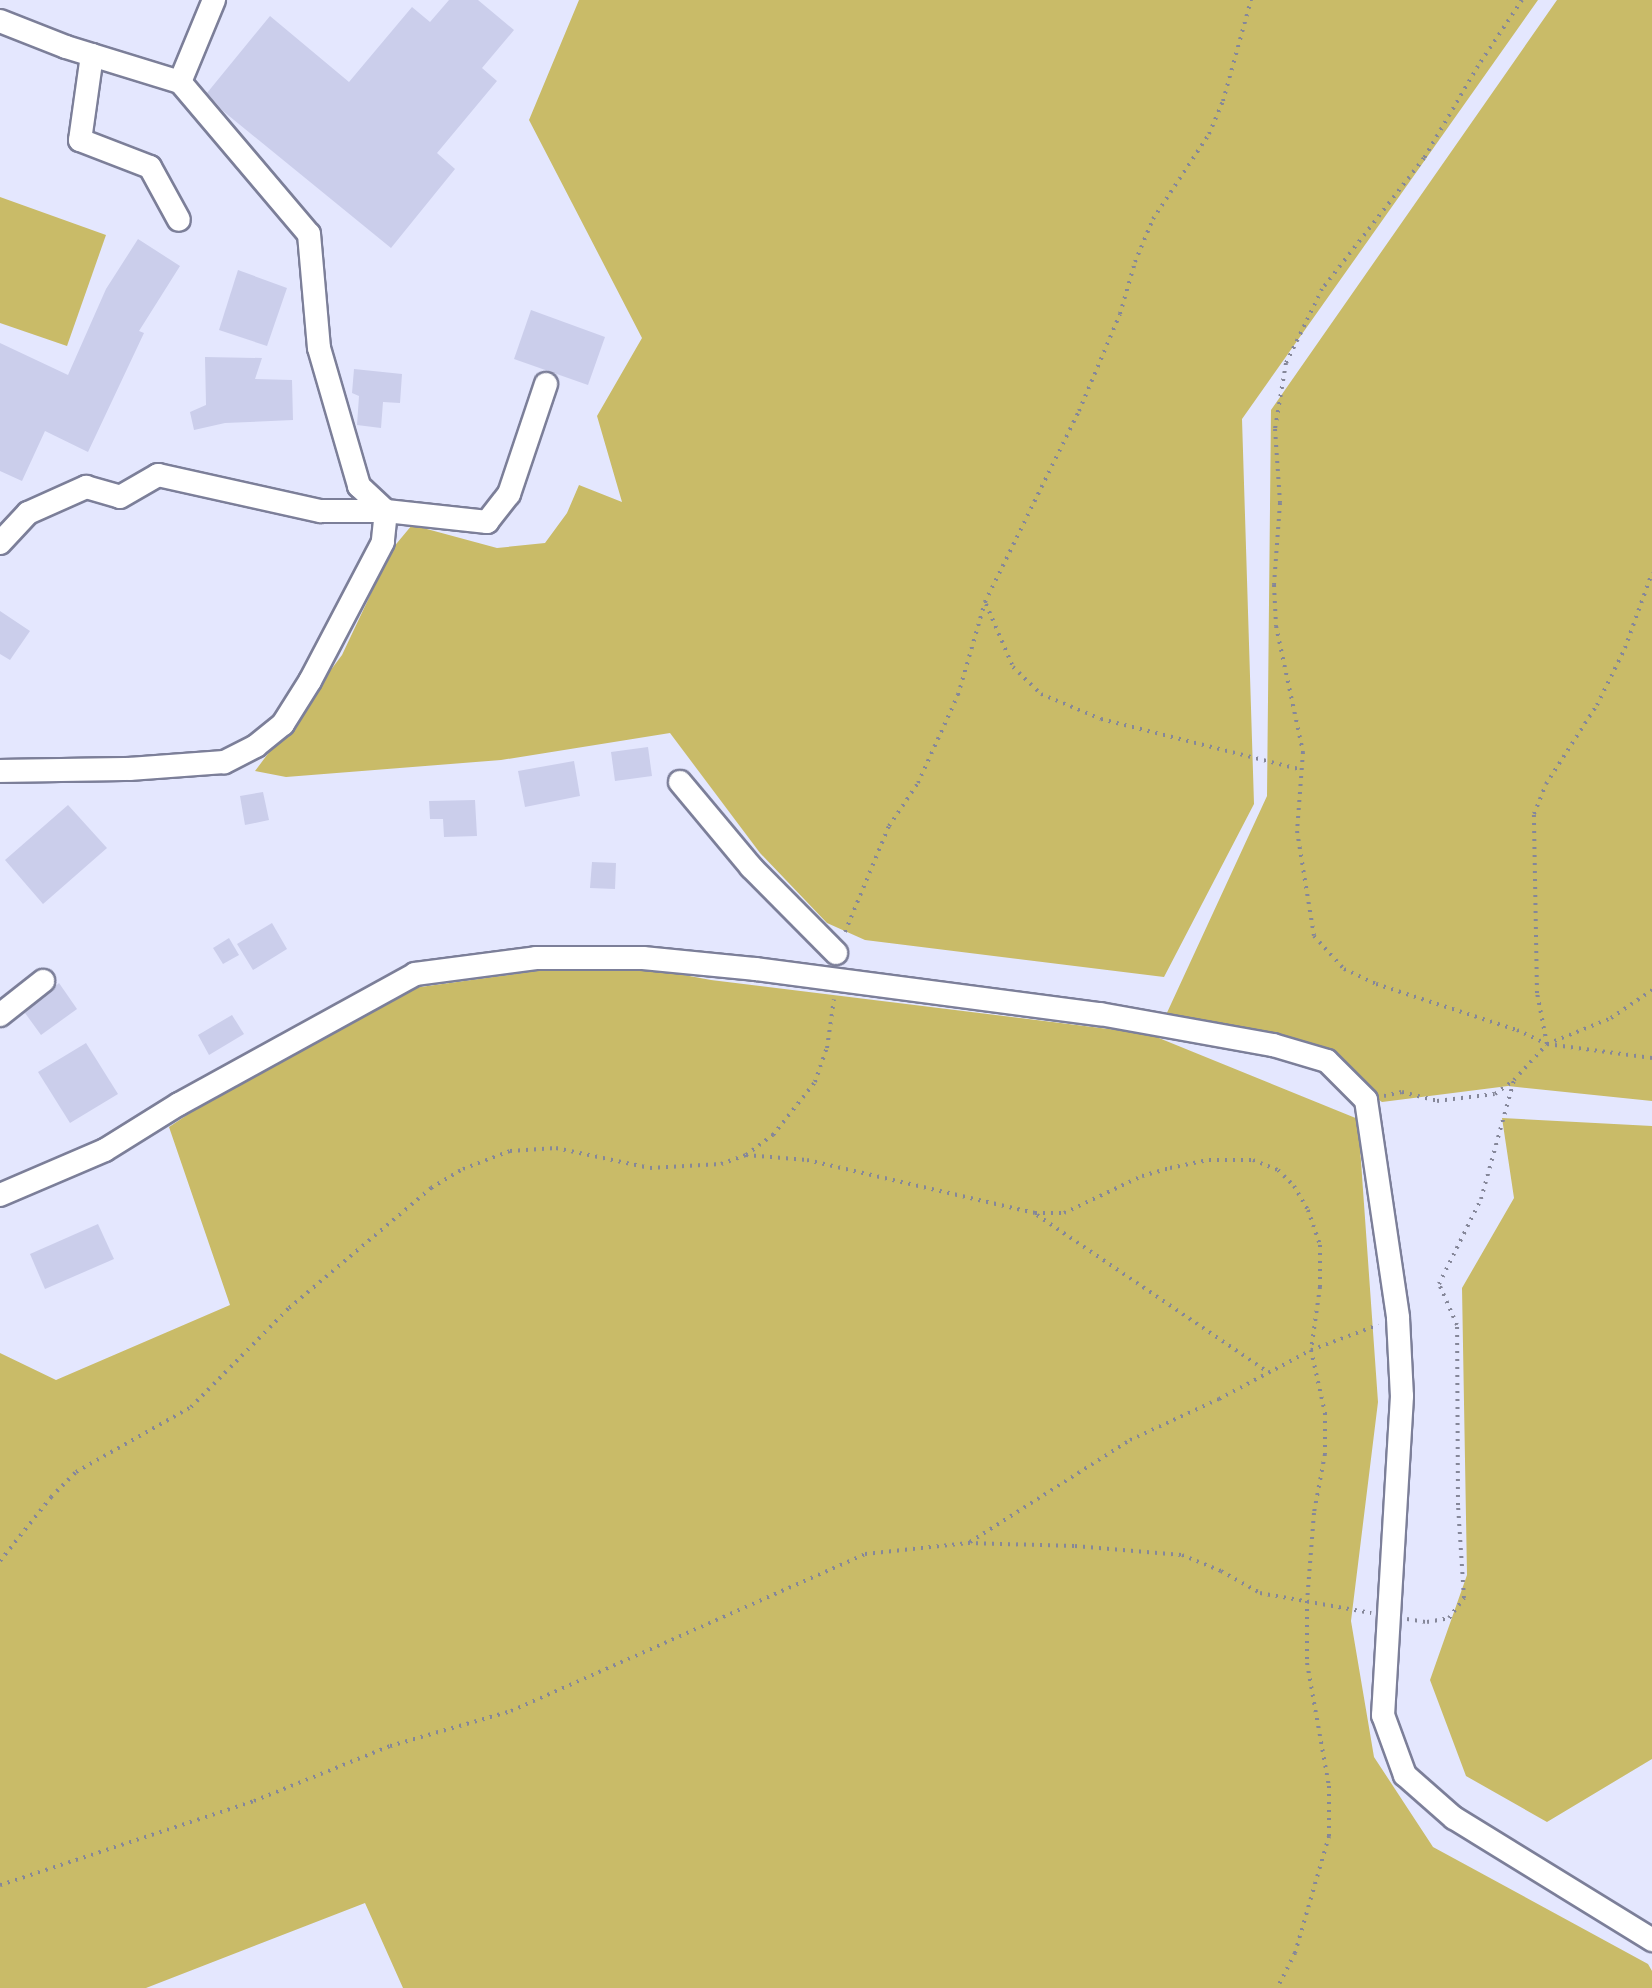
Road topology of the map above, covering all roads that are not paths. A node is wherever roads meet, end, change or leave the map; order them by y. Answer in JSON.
{"nodes":[{"id":1,"x":214,"y":0,"type":"edge"},
{"id":2,"x":0,"y":21,"type":"edge"},
{"id":3,"x":92,"y":55,"type":"junction"},
{"id":4,"x":180,"y":82,"type":"junction"},
{"id":5,"x":179,"y":220,"type":"dead end"},
{"id":6,"x":546,"y":384,"type":"dead end"},
{"id":7,"x":386,"y":511,"type":"junction"},
{"id":8,"x":0,"y":543,"type":"edge"},
{"id":9,"x":0,"y":771,"type":"edge"},
{"id":10,"x":680,"y":782,"type":"dead end"},
{"id":11,"x":836,"y":953,"type":"road end"},
{"id":12,"x":43,"y":981,"type":"dead end"},
{"id":13,"x":0,"y":1015,"type":"edge"},
{"id":14,"x":0,"y":1195,"type":"edge"},
{"id":15,"x":1652,"y":1940,"type":"edge"}],
"edges":[{"from":1,"to":4,"type":"street"},
{"from":2,"to":3,"type":"street"},
{"from":3,"to":4,"type":"street"},
{"from":3,"to":5,"type":"street"},
{"from":4,"to":7,"type":"street"},
{"from":6,"to":7,"type":"street"},
{"from":7,"to":8,"type":"street"},
{"from":7,"to":9,"type":"street"},
{"from":10,"to":11,"type":"street"},
{"from":12,"to":13,"type":"street"},
{"from":14,"to":15,"type":"street"}]}
